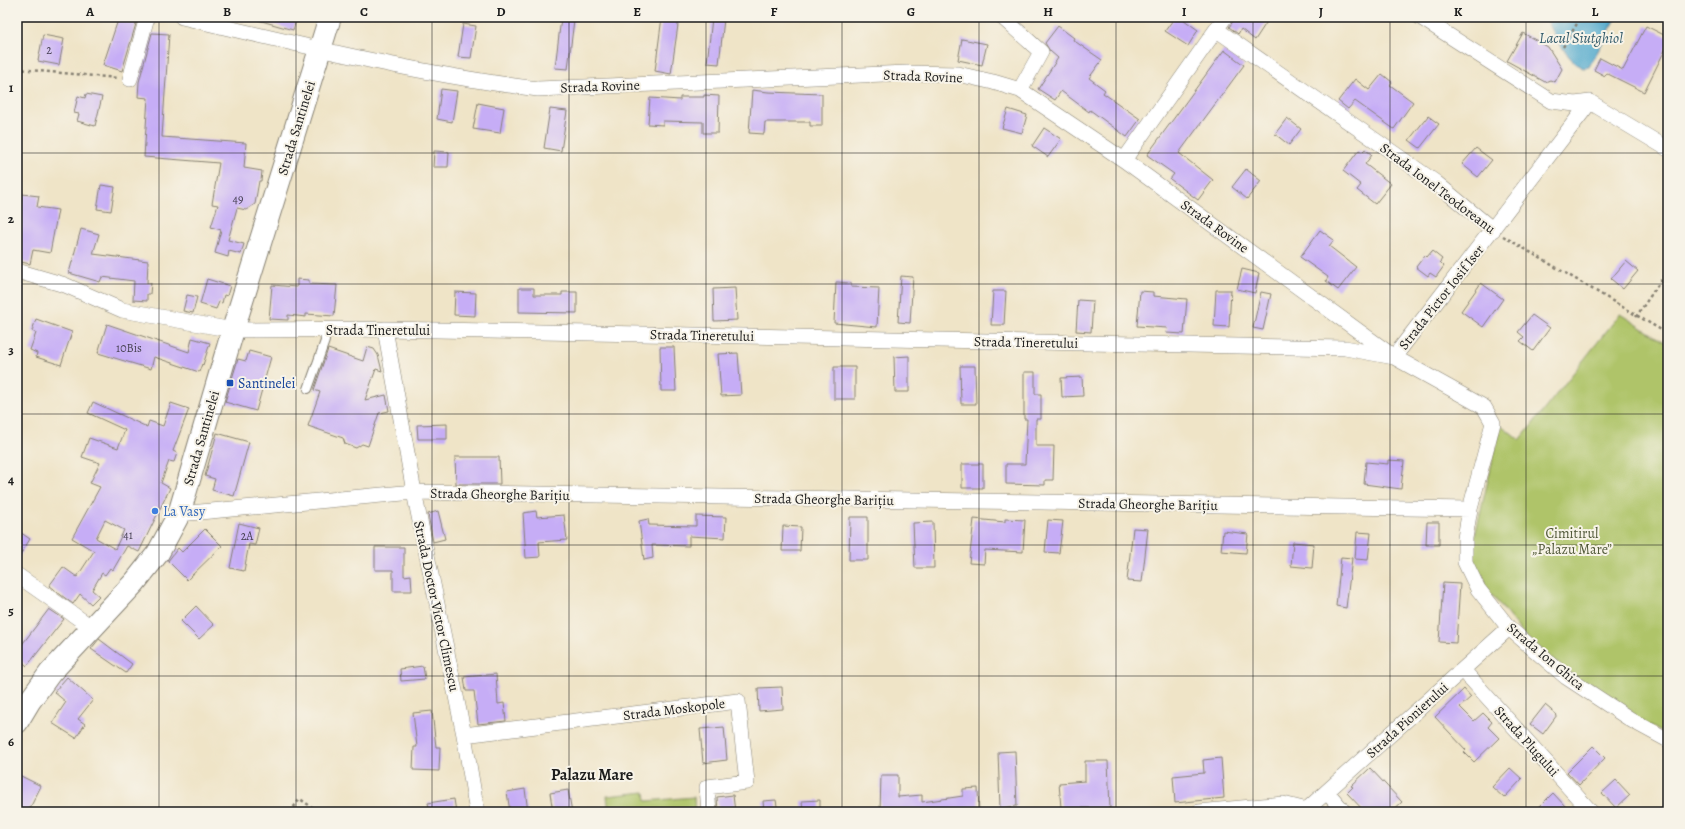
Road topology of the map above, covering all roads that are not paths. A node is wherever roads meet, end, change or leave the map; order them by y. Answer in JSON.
{"nodes":[{"id":1,"x":147,"y":17,"type":"edge"},
{"id":2,"x":182,"y":17,"type":"edge"},
{"id":3,"x":330,"y":17,"type":"edge"},
{"id":4,"x":1002,"y":17,"type":"edge"},
{"id":5,"x":1225,"y":17,"type":"edge"},
{"id":6,"x":1420,"y":17,"type":"edge"},
{"id":7,"x":1217,"y":30,"type":"junction"},
{"id":8,"x":321,"y":49,"type":"junction"},
{"id":9,"x":130,"y":79,"type":"road end"},
{"id":10,"x":1020,"y":90,"type":"junction"},
{"id":11,"x":1590,"y":102,"type":"junction"},
{"id":12,"x":1668,"y":149,"type":"edge"},
{"id":13,"x":1124,"y":160,"type":"junction"},
{"id":14,"x":1493,"y":230,"type":"junction"},
{"id":15,"x":17,"y":271,"type":"edge"},
{"id":16,"x":385,"y":329,"type":"junction"},
{"id":17,"x":233,"y":330,"type":"junction"},
{"id":18,"x":324,"y":330,"type":"junction"},
{"id":19,"x":1394,"y":357,"type":"junction"},
{"id":20,"x":308,"y":389,"type":"dead end"},
{"id":21,"x":1493,"y":423,"type":"joint"},
{"id":22,"x":414,"y":492,"type":"junction"},
{"id":23,"x":1470,"y":509,"type":"junction"},
{"id":24,"x":179,"y":514,"type":"junction"},
{"id":25,"x":17,"y":575,"type":"edge"},
{"id":26,"x":91,"y":627,"type":"junction"},
{"id":27,"x":1509,"y":628,"type":"junction"},
{"id":28,"x":1462,"y":670,"type":"junction"},
{"id":29,"x":17,"y":722,"type":"edge"},
{"id":30,"x":464,"y":735,"type":"junction"},
{"id":31,"x":1668,"y":740,"type":"edge"},
{"id":32,"x":1327,"y":792,"type":"junction"},
{"id":33,"x":1306,"y":811,"type":"edge"},
{"id":34,"x":477,"y":812,"type":"edge"},
{"id":35,"x":709,"y":812,"type":"edge"},
{"id":36,"x":1199,"y":812,"type":"edge"},
{"id":37,"x":1344,"y":812,"type":"edge"},
{"id":38,"x":1591,"y":812,"type":"edge"}],
"edges":[{"from":1,"to":9,"type":"street"},
{"from":2,"to":8,"type":"street","name":"Strada Rovine"},
{"from":3,"to":8,"type":"street","name":"Strada Santinelei"},
{"from":4,"to":10,"type":"street"},
{"from":5,"to":7,"type":"street"},
{"from":6,"to":11,"type":"street"},
{"from":7,"to":13,"type":"street"},
{"from":7,"to":14,"type":"street","name":"Strada Ionel Teodoreanu"},
{"from":8,"to":10,"type":"street","name":"Strada Rovine"},
{"from":8,"to":17,"type":"street","name":"Strada Santinelei"},
{"from":10,"to":13,"type":"street","name":"Strada Rovine"},
{"from":11,"to":12,"type":"street"},
{"from":11,"to":14,"type":"street","name":"Strada Pictor Iosif Iser"},
{"from":13,"to":19,"type":"street","name":"Strada Rovine"},
{"from":14,"to":19,"type":"street","name":"Strada Pictor Iosif Iser"},
{"from":15,"to":17,"type":"street","name":"Strada Tineretului"},
{"from":16,"to":18,"type":"street","name":"Strada Tineretului"},
{"from":16,"to":19,"type":"street","name":"Strada Tineretului"},
{"from":16,"to":22,"type":"street","name":"Strada Doctor Victor Climescu"},
{"from":17,"to":18,"type":"street","name":"Strada Tineretului"},
{"from":17,"to":24,"type":"street","name":"Strada Santinelei"},
{"from":18,"to":20,"type":"lane"},
{"from":19,"to":21,"type":"street","name":"Strada Rovine"},
{"from":21,"to":23,"type":"street","name":"Strada Ion Ghica"},
{"from":22,"to":23,"type":"street","name":"Strada Gheorghe Barițiu"},
{"from":22,"to":24,"type":"street","name":"Strada Gheorghe Barițiu"},
{"from":22,"to":30,"type":"street","name":"Strada Doctor Victor Climescu"},
{"from":23,"to":27,"type":"street","name":"Strada Ion Ghica"},
{"from":24,"to":26,"type":"street","name":"Strada Santinelei"},
{"from":25,"to":26,"type":"street"},
{"from":26,"to":29,"type":"street","name":"Strada Santinelei"},
{"from":27,"to":28,"type":"street","name":"Strada Pionierului"},
{"from":27,"to":31,"type":"street","name":"Strada Ion Ghica"},
{"from":28,"to":32,"type":"street","name":"Strada Pionierului"},
{"from":28,"to":38,"type":"street","name":"Strada Plugului"},
{"from":30,"to":34,"type":"street","name":"Strada Doctor Victor Climescu"},
{"from":30,"to":35,"type":"street","name":"Strada Moskopole"},
{"from":32,"to":33,"type":"street","name":"Strada Pionierului"},
{"from":32,"to":37,"type":"street"},
{"from":33,"to":36,"type":"street"}]}
